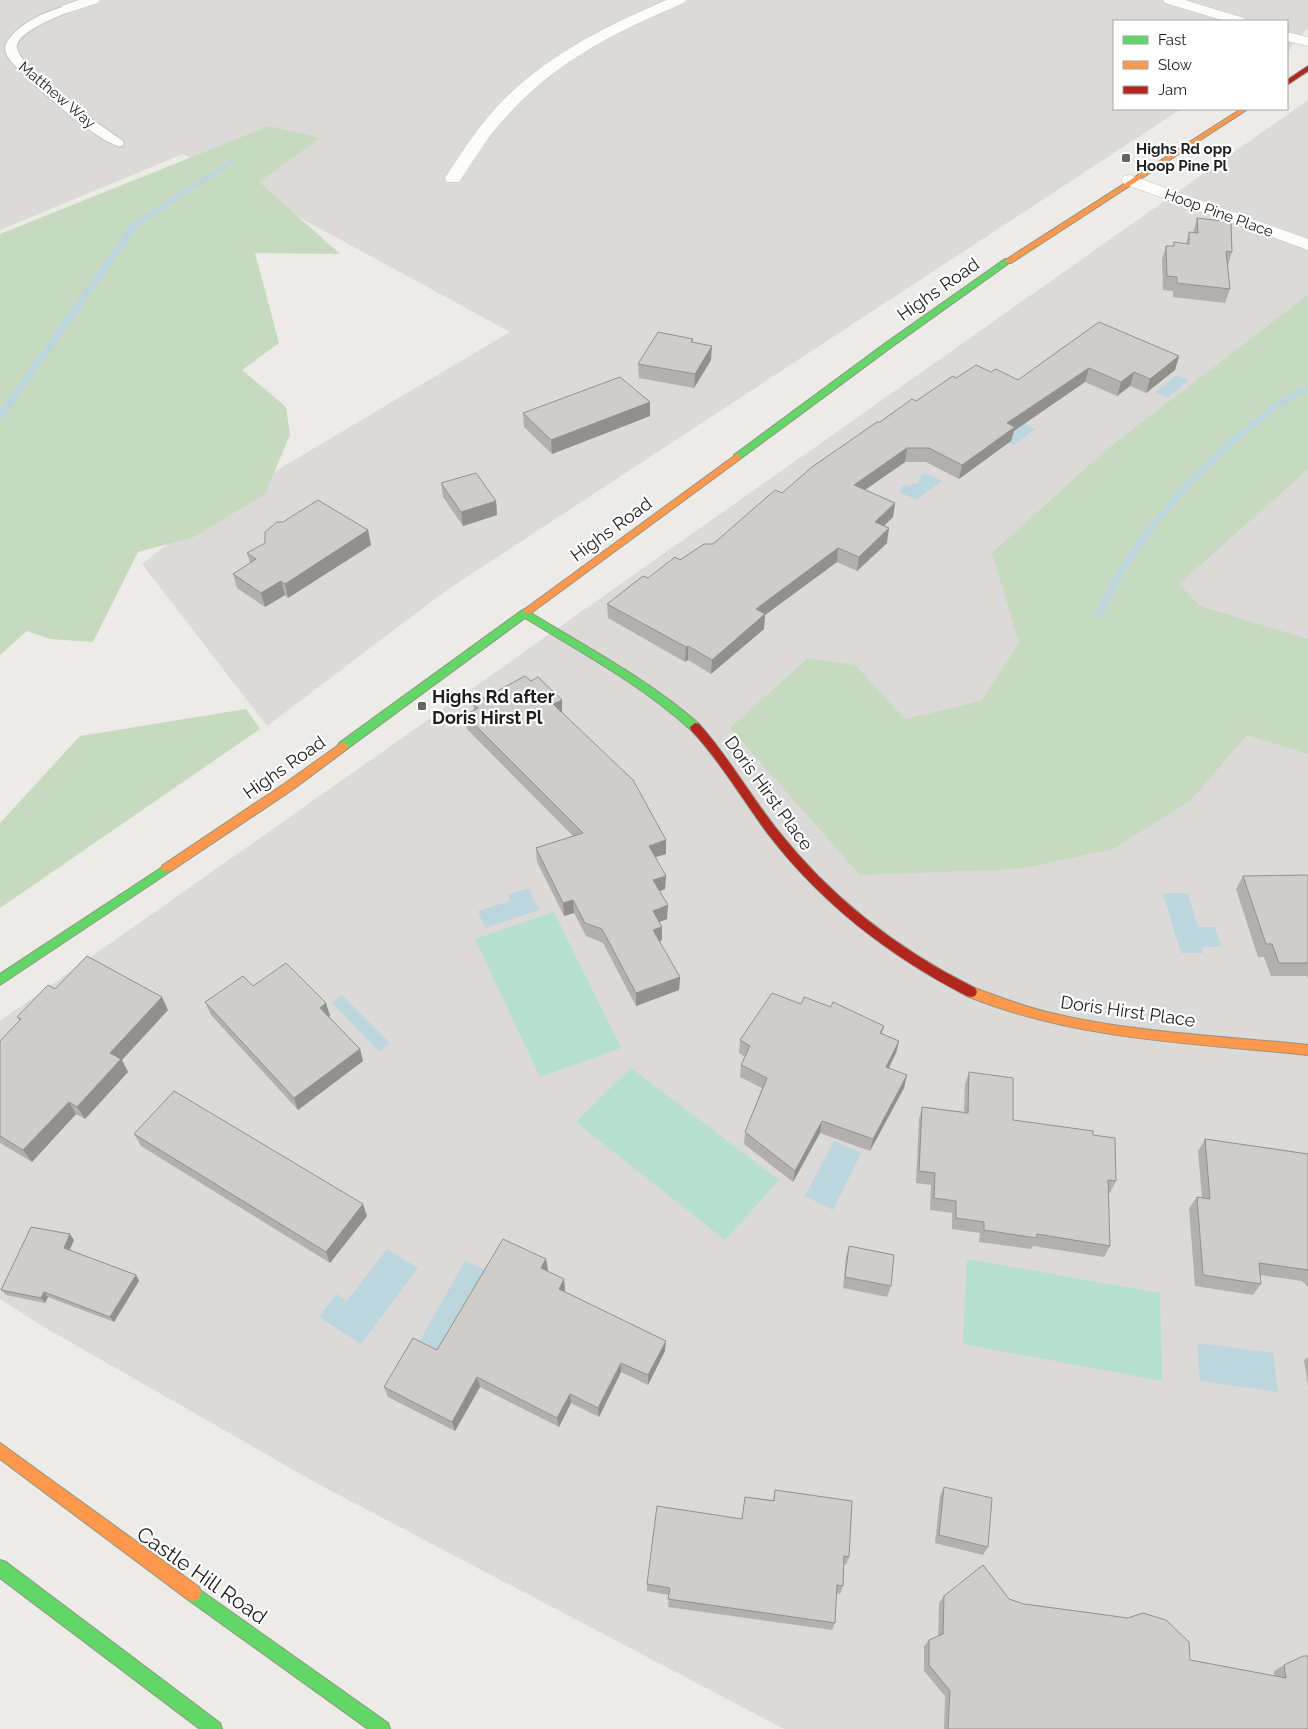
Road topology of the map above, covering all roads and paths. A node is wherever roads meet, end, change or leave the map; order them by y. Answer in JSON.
{"nodes":[{"id":1,"x":94,"y":0,"type":"edge"},
{"id":2,"x":679,"y":0,"type":"edge"},
{"id":3,"x":1170,"y":0,"type":"edge"},
{"id":4,"x":66,"y":9,"type":"joint"},
{"id":5,"x":1236,"y":20,"type":"edge"},
{"id":6,"x":1288,"y":36,"type":"edge"},
{"id":7,"x":1308,"y":42,"type":"edge"},
{"id":8,"x":1308,"y":68,"type":"edge"},
{"id":9,"x":1288,"y":81,"type":"edge"},
{"id":10,"x":1243,"y":110,"type":"edge"},
{"id":11,"x":118,"y":143,"type":"dead end"},
{"id":12,"x":453,"y":178,"type":"dead end"},
{"id":13,"x":1130,"y":180,"type":"junction"},
{"id":14,"x":1308,"y":245,"type":"edge"},
{"id":15,"x":524,"y":613,"type":"junction"},
{"id":16,"x":0,"y":980,"type":"edge"},
{"id":17,"x":1308,"y":1050,"type":"edge"},
{"id":18,"x":0,"y":1450,"type":"edge"},
{"id":19,"x":0,"y":1568,"type":"edge"},
{"id":20,"x":214,"y":1729,"type":"edge"},
{"id":21,"x":382,"y":1729,"type":"edge"}],
"edges":[{"from":1,"to":4,"type":"street"},
{"from":2,"to":12,"type":"street"},
{"from":3,"to":5,"type":"street"},
{"from":4,"to":11,"type":"lane","name":"Matthew Way"},
{"from":6,"to":7,"type":"street"},
{"from":8,"to":9,"type":"street"},
{"from":10,"to":13,"type":"street","name":"Highs Road"},
{"from":13,"to":14,"type":"street","name":"Hoop Pine Place"},
{"from":13,"to":15,"type":"street","name":"Highs Road"},
{"from":15,"to":16,"type":"street","name":"Highs Road"},
{"from":15,"to":17,"type":"street","name":"Doris Hirst Place"},
{"from":18,"to":21,"type":"street","name":"Castle Hill Road"},
{"from":19,"to":20,"type":"street"}]}
